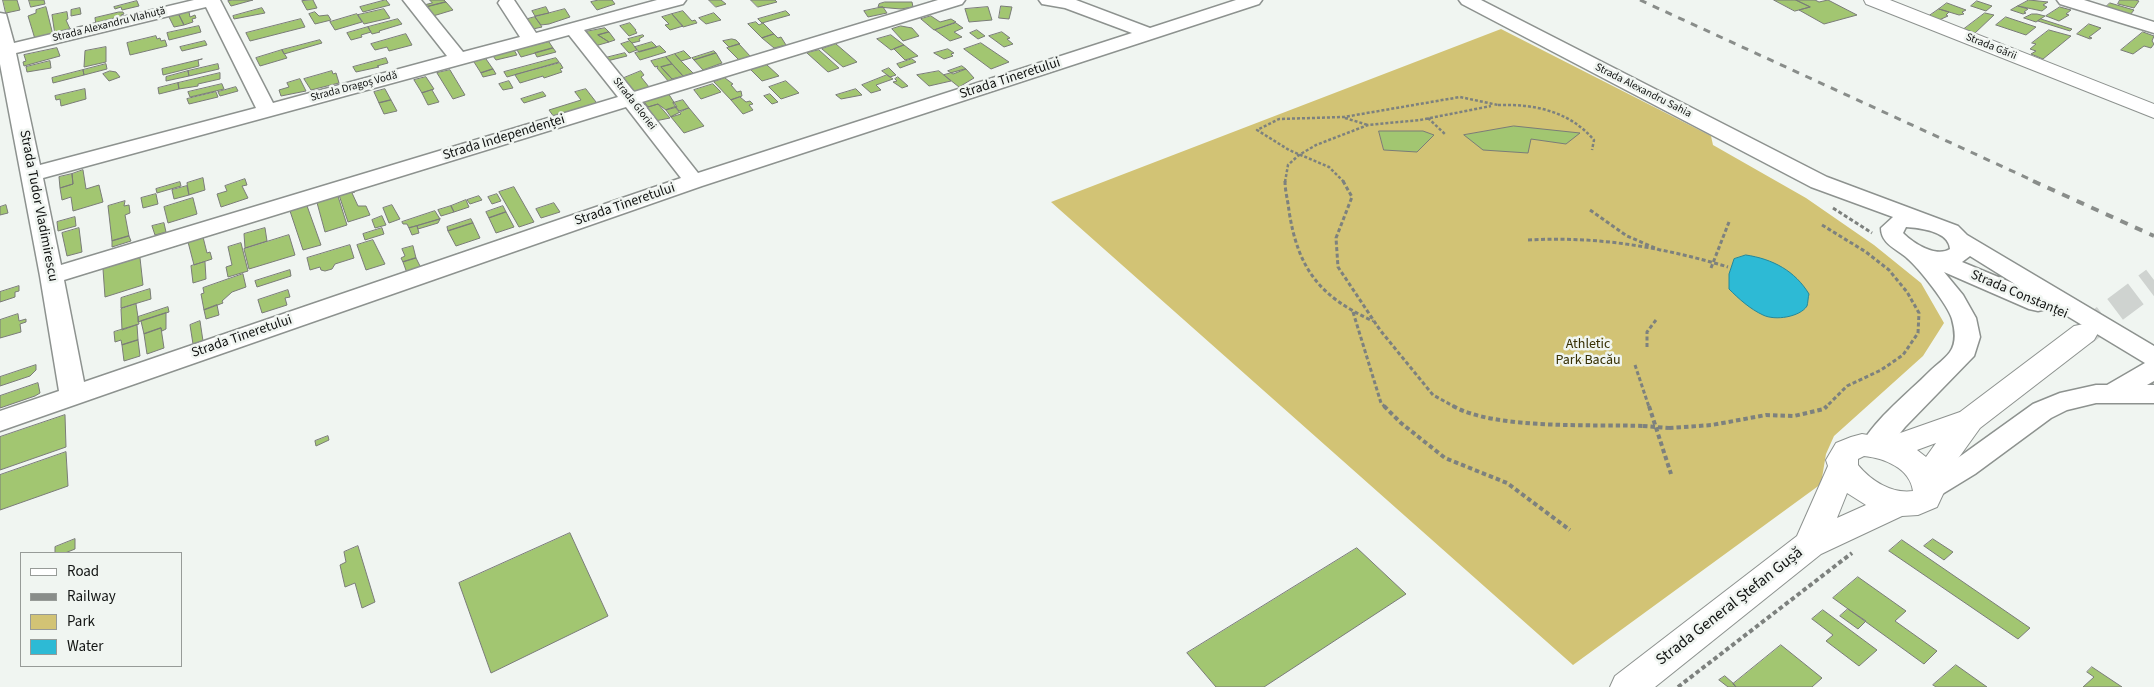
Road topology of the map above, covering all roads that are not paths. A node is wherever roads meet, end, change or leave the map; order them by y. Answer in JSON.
{"nodes":[{"id":1,"x":211,"y":0,"type":"edge"},
{"id":2,"x":412,"y":0,"type":"edge"},
{"id":3,"x":677,"y":0,"type":"edge"},
{"id":4,"x":956,"y":0,"type":"edge"},
{"id":5,"x":1048,"y":0,"type":"edge"},
{"id":6,"x":1101,"y":0,"type":"edge"},
{"id":7,"x":1253,"y":0,"type":"edge"},
{"id":8,"x":1468,"y":0,"type":"edge"},
{"id":9,"x":1873,"y":0,"type":"edge"},
{"id":10,"x":2066,"y":0,"type":"edge"},
{"id":11,"x":507,"y":3,"type":"dead end"},
{"id":12,"x":0,"y":18,"type":"edge"},
{"id":13,"x":573,"y":28,"type":"junction"},
{"id":14,"x":2154,"y":28,"type":"edge"},
{"id":15,"x":1150,"y":34,"type":"junction"},
{"id":16,"x":531,"y":39,"type":"junction"},
{"id":17,"x":7,"y":50,"type":"junction"},
{"id":18,"x":459,"y":59,"type":"junction"},
{"id":19,"x":2058,"y":73,"type":"junction"},
{"id":20,"x":630,"y":99,"type":"junction"},
{"id":21,"x":2154,"y":104,"type":"edge"},
{"id":22,"x":267,"y":111,"type":"junction"},
{"id":23,"x":2154,"y":112,"type":"edge"},
{"id":24,"x":32,"y":174,"type":"junction"},
{"id":25,"x":694,"y":181,"type":"junction"},
{"id":26,"x":1819,"y":182,"type":"junction"},
{"id":27,"x":1928,"y":222,"type":"junction"},
{"id":28,"x":1883,"y":235,"type":"junction"},
{"id":29,"x":1960,"y":240,"type":"junction"},
{"id":30,"x":1921,"y":254,"type":"junction"},
{"id":31,"x":52,"y":276,"type":"junction"},
{"id":32,"x":2098,"y":333,"type":"junction"},
{"id":33,"x":2154,"y":357,"type":"edge"},
{"id":34,"x":2154,"y":369,"type":"edge"},
{"id":35,"x":2111,"y":394,"type":"junction"},
{"id":36,"x":2154,"y":394,"type":"edge"},
{"id":37,"x":73,"y":395,"type":"junction"},
{"id":38,"x":0,"y":420,"type":"edge"},
{"id":39,"x":1970,"y":420,"type":"junction"},
{"id":40,"x":1881,"y":447,"type":"junction"},
{"id":41,"x":1843,"y":467,"type":"junction"},
{"id":42,"x":1928,"y":483,"type":"junction"},
{"id":43,"x":1898,"y":504,"type":"junction"},
{"id":44,"x":1809,"y":545,"type":"junction"},
{"id":45,"x":1628,"y":687,"type":"edge"}],
"edges":[{"from":1,"to":17,"type":"street","name":"Strada Alexandru Vlahuță"},
{"from":1,"to":22,"type":"street"},
{"from":2,"to":18,"type":"street"},
{"from":3,"to":13,"type":"street","name":"Strada Dragoș Vodă"},
{"from":4,"to":20,"type":"street","name":"Strada Independenței"},
{"from":5,"to":15,"type":"street"},
{"from":6,"to":15,"type":"street"},
{"from":7,"to":15,"type":"street","name":"Strada Tineretului"},
{"from":8,"to":26,"type":"street","name":"Strada Alexandru Sahia"},
{"from":9,"to":19,"type":"main road","name":"Strada Gării"},
{"from":10,"to":14,"type":"street"},
{"from":11,"to":16,"type":"street"},
{"from":12,"to":17,"type":"street","name":"Strada Tudor Vladimirescu"},
{"from":13,"to":16,"type":"street","name":"Strada Dragoș Vodă"},
{"from":13,"to":20,"type":"street","name":"Strada Gloriei"},
{"from":15,"to":25,"type":"street","name":"Strada Tineretului"},
{"from":16,"to":18,"type":"street","name":"Strada Dragoș Vodă"},
{"from":17,"to":24,"type":"street","name":"Strada Tudor Vladimirescu"},
{"from":18,"to":22,"type":"street","name":"Strada Dragoș Vodă"},
{"from":19,"to":21,"type":"main road"},
{"from":19,"to":23,"type":"main road","name":"Strada Gării"},
{"from":20,"to":25,"type":"street","name":"Strada Gloriei"},
{"from":20,"to":31,"type":"street","name":"Strada Independenței"},
{"from":22,"to":24,"type":"street","name":"Strada Dragoș Vodă"},
{"from":24,"to":31,"type":"street","name":"Strada Tudor Vladimirescu"},
{"from":25,"to":37,"type":"street","name":"Strada Tineretului"},
{"from":26,"to":27,"type":"street","name":"Strada Alexandru Sahia"},
{"from":26,"to":28,"type":"street","name":"Strada Alexandru Sahia"},
{"from":27,"to":28,"type":"street"},
{"from":27,"to":29,"type":"street","name":"Strada Constanței"},
{"from":28,"to":30,"type":"street","name":"Strada Alexandru Sahia"},
{"from":29,"to":30,"type":"street"},
{"from":29,"to":32,"type":"street","name":"Strada Constanței"},
{"from":30,"to":32,"type":"street","name":"Strada Constanței"},
{"from":30,"to":40,"type":"street"},
{"from":31,"to":37,"type":"street","name":"Strada Tudor Vladimirescu"},
{"from":32,"to":33,"type":"street","name":"Strada Constanței"},
{"from":32,"to":39,"type":"main road"},
{"from":34,"to":35,"type":"street"},
{"from":35,"to":36,"type":"street"},
{"from":35,"to":42,"type":"street"},
{"from":37,"to":38,"type":"street","name":"Strada Tineretului"},
{"from":39,"to":40,"type":"main road","name":"Strada General Ștefan Gușă"},
{"from":39,"to":42,"type":"main road","name":"Strada General Ștefan Gușă"},
{"from":40,"to":41,"type":"main road","name":"Strada General Ștefan Gușă"},
{"from":40,"to":42,"type":"main road"},
{"from":41,"to":43,"type":"main road"},
{"from":41,"to":44,"type":"main road","name":"Strada General Ștefan Gușă"},
{"from":42,"to":43,"type":"main road","name":"Strada General Ștefan Gușă"},
{"from":43,"to":44,"type":"main road","name":"Strada General Ștefan Gușă"},
{"from":44,"to":45,"type":"main road","name":"Strada General Ștefan Gușă"}]}
